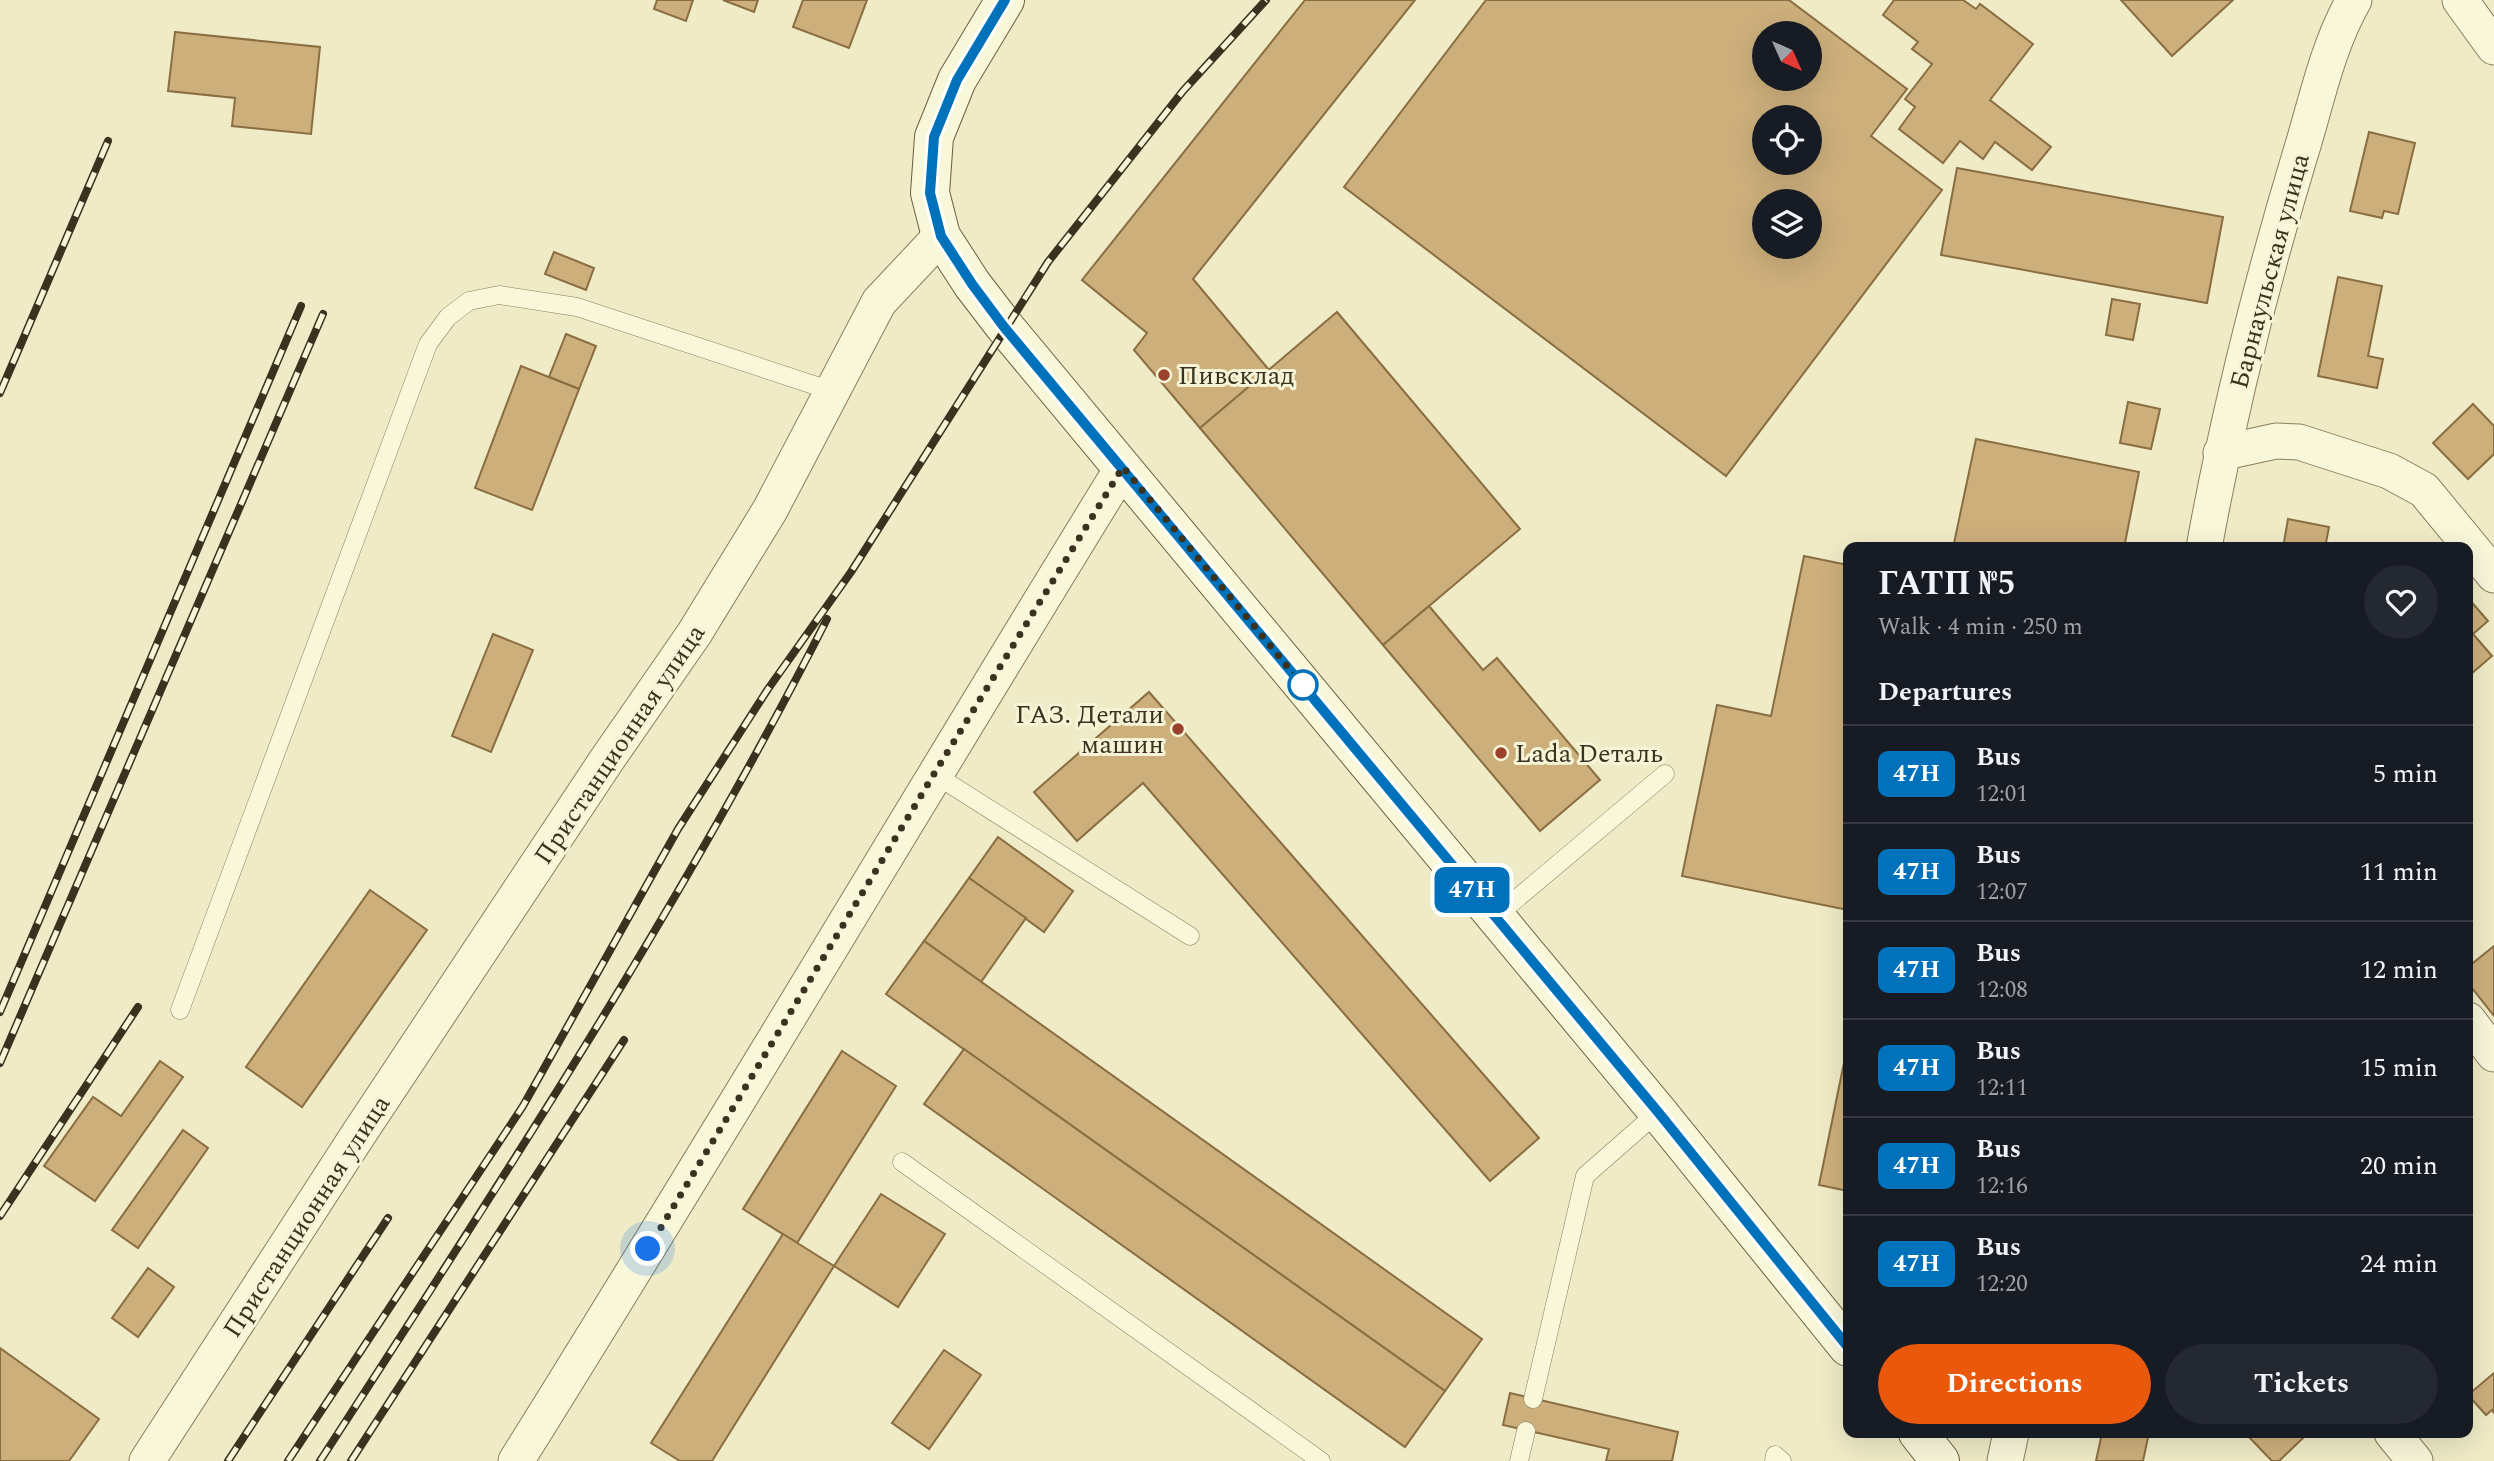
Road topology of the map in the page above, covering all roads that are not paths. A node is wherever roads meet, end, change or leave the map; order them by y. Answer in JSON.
{"nodes":[{"id":1,"x":1005,"y":0,"type":"edge"},
{"id":2,"x":2354,"y":0,"type":"edge"},
{"id":3,"x":2460,"y":0,"type":"edge"},
{"id":4,"x":2494,"y":47,"type":"edge"},
{"id":5,"x":941,"y":236,"type":"junction"},
{"id":6,"x":832,"y":391,"type":"junction"},
{"id":7,"x":2221,"y":453,"type":"junction"},
{"id":8,"x":1123,"y":467,"type":"junction"},
{"id":9,"x":2205,"y":542,"type":"edge"},
{"id":10,"x":2467,"y":542,"type":"edge"},
{"id":11,"x":2473,"y":550,"type":"edge"},
{"id":12,"x":2494,"y":575,"type":"edge"},
{"id":13,"x":934,"y":774,"type":"junction"},
{"id":14,"x":1665,"y":774,"type":"dead end"},
{"id":15,"x":1495,"y":917,"type":"junction"},
{"id":16,"x":1190,"y":936,"type":"dead end"},
{"id":17,"x":180,"y":1010,"type":"dead end"},
{"id":18,"x":2473,"y":1027,"type":"edge"},
{"id":19,"x":2494,"y":1054,"type":"edge"},
{"id":20,"x":1658,"y":1112,"type":"junction"},
{"id":21,"x":902,"y":1161,"type":"dead end"},
{"id":22,"x":1843,"y":1341,"type":"edge"},
{"id":23,"x":1533,"y":1399,"type":"dead end"},
{"id":24,"x":1526,"y":1431,"type":"dead end"},
{"id":25,"x":1922,"y":1438,"type":"edge"},
{"id":26,"x":2010,"y":1438,"type":"edge"},
{"id":27,"x":2396,"y":1438,"type":"edge"},
{"id":28,"x":147,"y":1461,"type":"edge"},
{"id":29,"x":516,"y":1461,"type":"edge"},
{"id":30,"x":1321,"y":1461,"type":"edge"},
{"id":31,"x":1519,"y":1461,"type":"edge"},
{"id":32,"x":1774,"y":1461,"type":"edge"},
{"id":33,"x":1782,"y":1461,"type":"edge"},
{"id":34,"x":1940,"y":1461,"type":"edge"},
{"id":35,"x":2005,"y":1461,"type":"edge"},
{"id":36,"x":2415,"y":1461,"type":"edge"}],
"edges":[{"from":1,"to":5,"type":"main road"},
{"from":2,"to":7,"type":"street","name":"Барнаульская улица"},
{"from":3,"to":4,"type":"street"},
{"from":5,"to":6,"type":"street","name":"Пристанционная улица"},
{"from":5,"to":8,"type":"main road"},
{"from":6,"to":17,"type":"lane"},
{"from":6,"to":28,"type":"street","name":"Пристанционная улица"},
{"from":7,"to":9,"type":"street","name":"Барнаульская улица"},
{"from":7,"to":10,"type":"street"},
{"from":8,"to":13,"type":"street"},
{"from":8,"to":15,"type":"main road"},
{"from":11,"to":12,"type":"street"},
{"from":13,"to":16,"type":"lane"},
{"from":13,"to":29,"type":"street"},
{"from":14,"to":15,"type":"lane"},
{"from":15,"to":20,"type":"main road"},
{"from":18,"to":19,"type":"street"},
{"from":20,"to":22,"type":"main road"},
{"from":20,"to":23,"type":"lane"},
{"from":21,"to":30,"type":"lane"},
{"from":24,"to":31,"type":"lane"},
{"from":25,"to":34,"type":"main road"},
{"from":26,"to":35,"type":"street"},
{"from":27,"to":36,"type":"street"},
{"from":32,"to":33,"type":"lane"}]}
